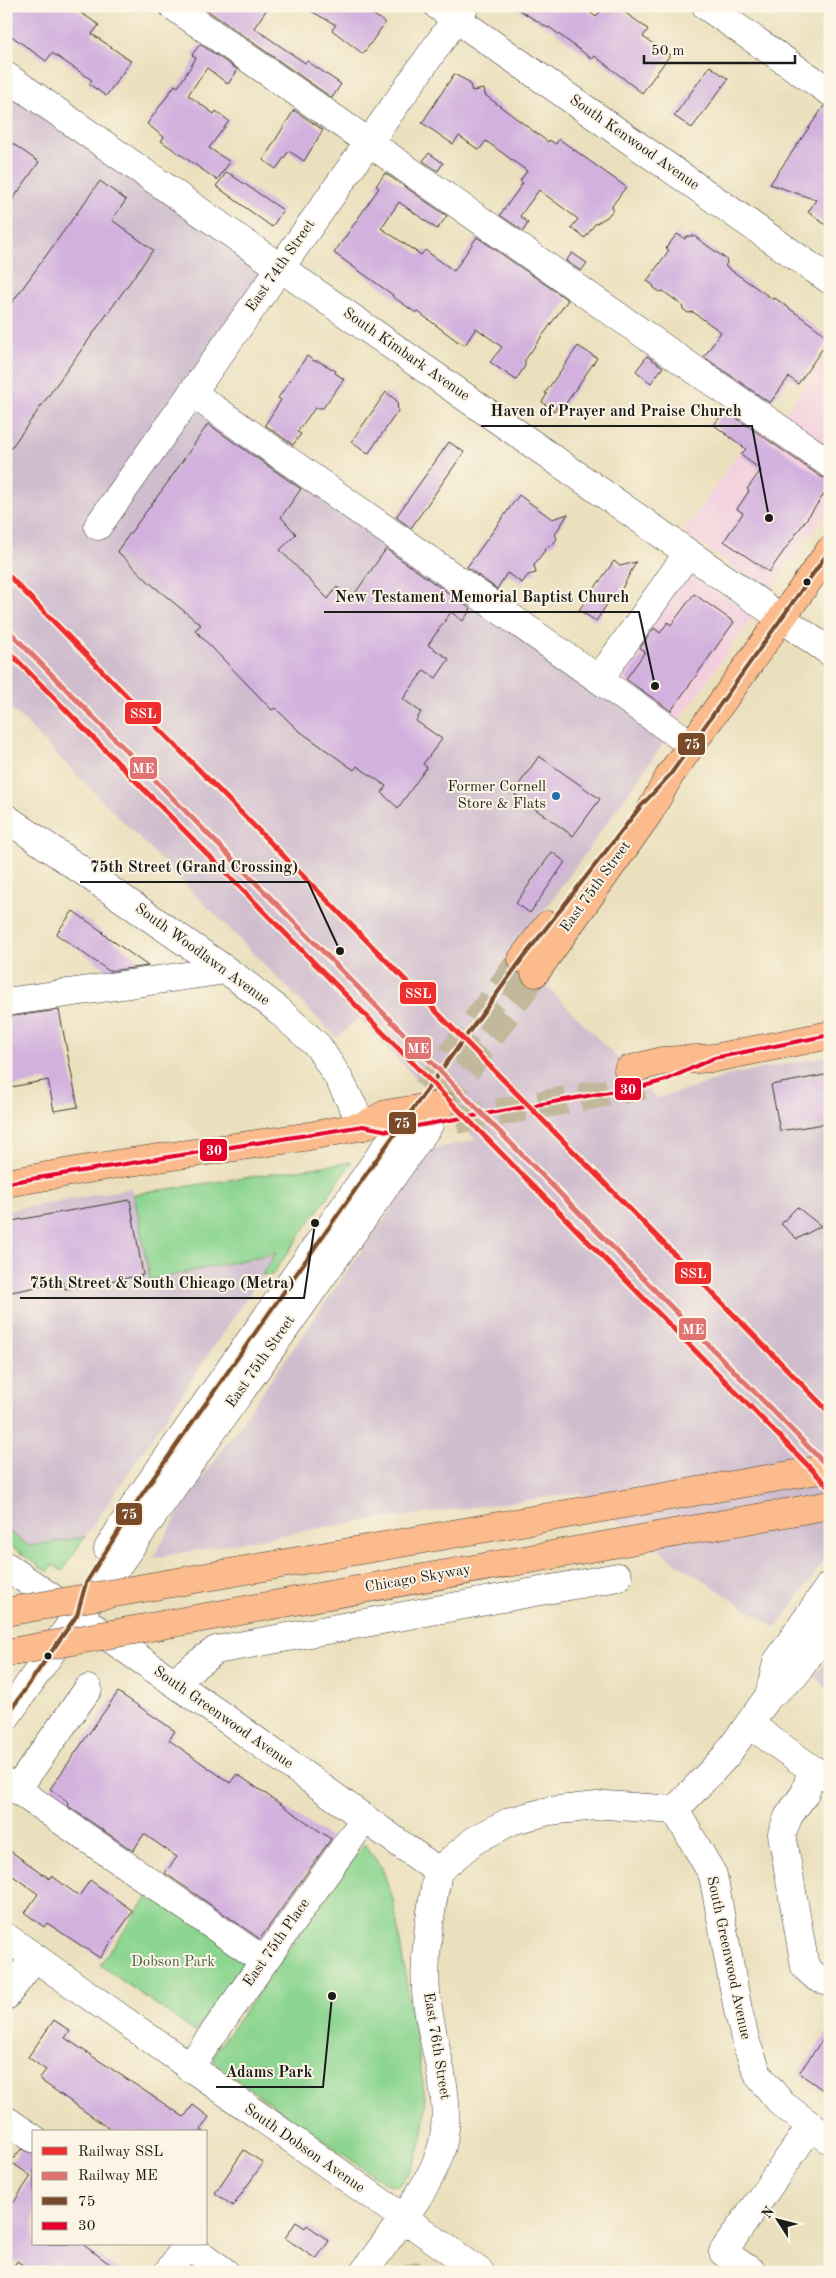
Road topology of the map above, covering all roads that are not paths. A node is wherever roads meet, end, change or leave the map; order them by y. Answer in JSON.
{"nodes":[{"id":1,"x":174,"y":6,"type":"edge"},
{"id":2,"x":706,"y":6,"type":"edge"},
{"id":3,"x":453,"y":11,"type":"edge"},
{"id":4,"x":6,"y":76,"type":"edge"},
{"id":5,"x":830,"y":92,"type":"edge"},
{"id":6,"x":368,"y":143,"type":"junction"},
{"id":7,"x":280,"y":267,"type":"junction"},
{"id":8,"x":830,"y":280,"type":"edge"},
{"id":9,"x":192,"y":393,"type":"junction"},
{"id":10,"x":830,"y":464,"type":"edge"},
{"id":11,"x":98,"y":526,"type":"dead end"},
{"id":12,"x":830,"y":550,"type":"edge"},
{"id":13,"x":688,"y":553,"type":"junction"},
{"id":14,"x":781,"y":618,"type":"junction"},
{"id":15,"x":830,"y":652,"type":"edge"},
{"id":16,"x":599,"y":680,"type":"junction"},
{"id":17,"x":692,"y":744,"type":"junction"},
{"id":18,"x":6,"y":818,"type":"edge"},
{"id":19,"x":528,"y":966,"type":"tunnel mouth"},
{"id":20,"x":226,"y":970,"type":"junction"},
{"id":21,"x":6,"y":1002,"type":"edge"},
{"id":22,"x":830,"y":1035,"type":"edge"},
{"id":23,"x":636,"y":1078,"type":"tunnel mouth"},
{"id":24,"x":427,"y":1113,"type":"joint"},
{"id":25,"x":363,"y":1126,"type":"junction"},
{"id":26,"x":6,"y":1183,"type":"edge"},
{"id":27,"x":830,"y":1468,"type":"edge"},
{"id":28,"x":830,"y":1505,"type":"edge"},
{"id":29,"x":6,"y":1566,"type":"edge"},
{"id":30,"x":618,"y":1576,"type":"dead end"},
{"id":31,"x":830,"y":1585,"type":"edge"},
{"id":32,"x":6,"y":1612,"type":"edge"},
{"id":33,"x":78,"y":1616,"type":"junction"},
{"id":34,"x":830,"y":1625,"type":"edge"},
{"id":35,"x":6,"y":1653,"type":"edge"},
{"id":36,"x":173,"y":1682,"type":"junction"},
{"id":37,"x":88,"y":1688,"type":"dead end"},
{"id":38,"x":769,"y":1696,"type":"junction"},
{"id":39,"x":6,"y":1717,"type":"edge"},
{"id":40,"x":750,"y":1724,"type":"junction"},
{"id":41,"x":821,"y":1774,"type":"edge"},
{"id":42,"x":12,"y":1785,"type":"edge"},
{"id":43,"x":675,"y":1810,"type":"junction"},
{"id":44,"x":365,"y":1818,"type":"junction"},
{"id":45,"x":438,"y":1871,"type":"junction"},
{"id":46,"x":6,"y":1937,"type":"edge"},
{"id":47,"x":34,"y":1956,"type":"junction"},
{"id":48,"x":264,"y":1961,"type":"junction"},
{"id":49,"x":830,"y":1981,"type":"edge"},
{"id":50,"x":6,"y":1996,"type":"edge"},
{"id":51,"x":189,"y":2068,"type":"junction"},
{"id":52,"x":6,"y":2120,"type":"edge"},
{"id":53,"x":821,"y":2133,"type":"edge"},
{"id":54,"x":32,"y":2138,"type":"edge"},
{"id":55,"x":402,"y":2218,"type":"junction"},
{"id":56,"x":185,"y":2246,"type":"edge"},
{"id":57,"x":187,"y":2246,"type":"edge"},
{"id":58,"x":168,"y":2272,"type":"edge"},
{"id":59,"x":225,"y":2272,"type":"edge"},
{"id":60,"x":364,"y":2272,"type":"edge"},
{"id":61,"x":480,"y":2272,"type":"edge"},
{"id":62,"x":752,"y":2272,"type":"edge"}],
"edges":[{"from":1,"to":6,"type":"street"},
{"from":2,"to":5,"type":"street"},
{"from":3,"to":6,"type":"street","name":"East 74th Street"},
{"from":3,"to":8,"type":"street","name":"South Kenwood Avenue"},
{"from":4,"to":7,"type":"street","name":"South Kimbark Avenue"},
{"from":6,"to":7,"type":"street","name":"East 74th Street"},
{"from":6,"to":10,"type":"street"},
{"from":7,"to":9,"type":"street","name":"East 74th Street"},
{"from":7,"to":13,"type":"street","name":"South Kimbark Avenue"},
{"from":9,"to":11,"type":"street","name":"East 74th Street"},
{"from":9,"to":16,"type":"street"},
{"from":12,"to":14,"type":"main road","name":"East 75th Street"},
{"from":13,"to":14,"type":"street","name":"South Kimbark Avenue"},
{"from":13,"to":16,"type":"street"},
{"from":14,"to":15,"type":"street","name":"South Kimbark Avenue"},
{"from":14,"to":17,"type":"main road","name":"East 75th Street"},
{"from":16,"to":17,"type":"street"},
{"from":17,"to":19,"type":"main road","name":"East 75th Street"},
{"from":18,"to":20,"type":"street","name":"South Woodlawn Avenue"},
{"from":20,"to":21,"type":"street"},
{"from":20,"to":25,"type":"street","name":"South Woodlawn Avenue"},
{"from":22,"to":23,"type":"main road"},
{"from":24,"to":25,"type":"main road"},
{"from":24,"to":33,"type":"street","name":"East 75th Street"},
{"from":25,"to":26,"type":"main road"},
{"from":27,"to":32,"type":"main road","bridge":true},
{"from":28,"to":35,"type":"main road","name":"Chicago Skyway","bridge":true},
{"from":29,"to":33,"type":"street","name":"South Greenwood Avenue"},
{"from":30,"to":36,"type":"street"},
{"from":31,"to":38,"type":"street"},
{"from":33,"to":36,"type":"street","name":"South Greenwood Avenue"},
{"from":33,"to":39,"type":"street","name":"East 75th Street"},
{"from":34,"to":38,"type":"street"},
{"from":36,"to":44,"type":"street","name":"South Greenwood Avenue"},
{"from":37,"to":42,"type":"street"},
{"from":38,"to":40,"type":"street"},
{"from":40,"to":41,"type":"street"},
{"from":40,"to":43,"type":"street"},
{"from":41,"to":49,"type":"street"},
{"from":42,"to":48,"type":"street"},
{"from":43,"to":45,"type":"street"},
{"from":43,"to":53,"type":"street","name":"South Greenwood Avenue"},
{"from":44,"to":45,"type":"street","name":"South Greenwood Avenue"},
{"from":44,"to":48,"type":"street","name":"East 75th Place"},
{"from":45,"to":55,"type":"street","name":"East 76th Street"},
{"from":46,"to":47,"type":"street","name":"South Dobson Avenue"},
{"from":47,"to":50,"type":"street"},
{"from":47,"to":51,"type":"street","name":"South Dobson Avenue"},
{"from":48,"to":51,"type":"street","name":"East 75th Place"},
{"from":51,"to":55,"type":"street","name":"South Dobson Avenue"},
{"from":52,"to":54,"type":"street"},
{"from":53,"to":62,"type":"street"},
{"from":55,"to":60,"type":"street","name":"East 76th Street"},
{"from":55,"to":61,"type":"street","name":"South Dobson Avenue"},
{"from":56,"to":58,"type":"street"},
{"from":57,"to":59,"type":"street"}]}
